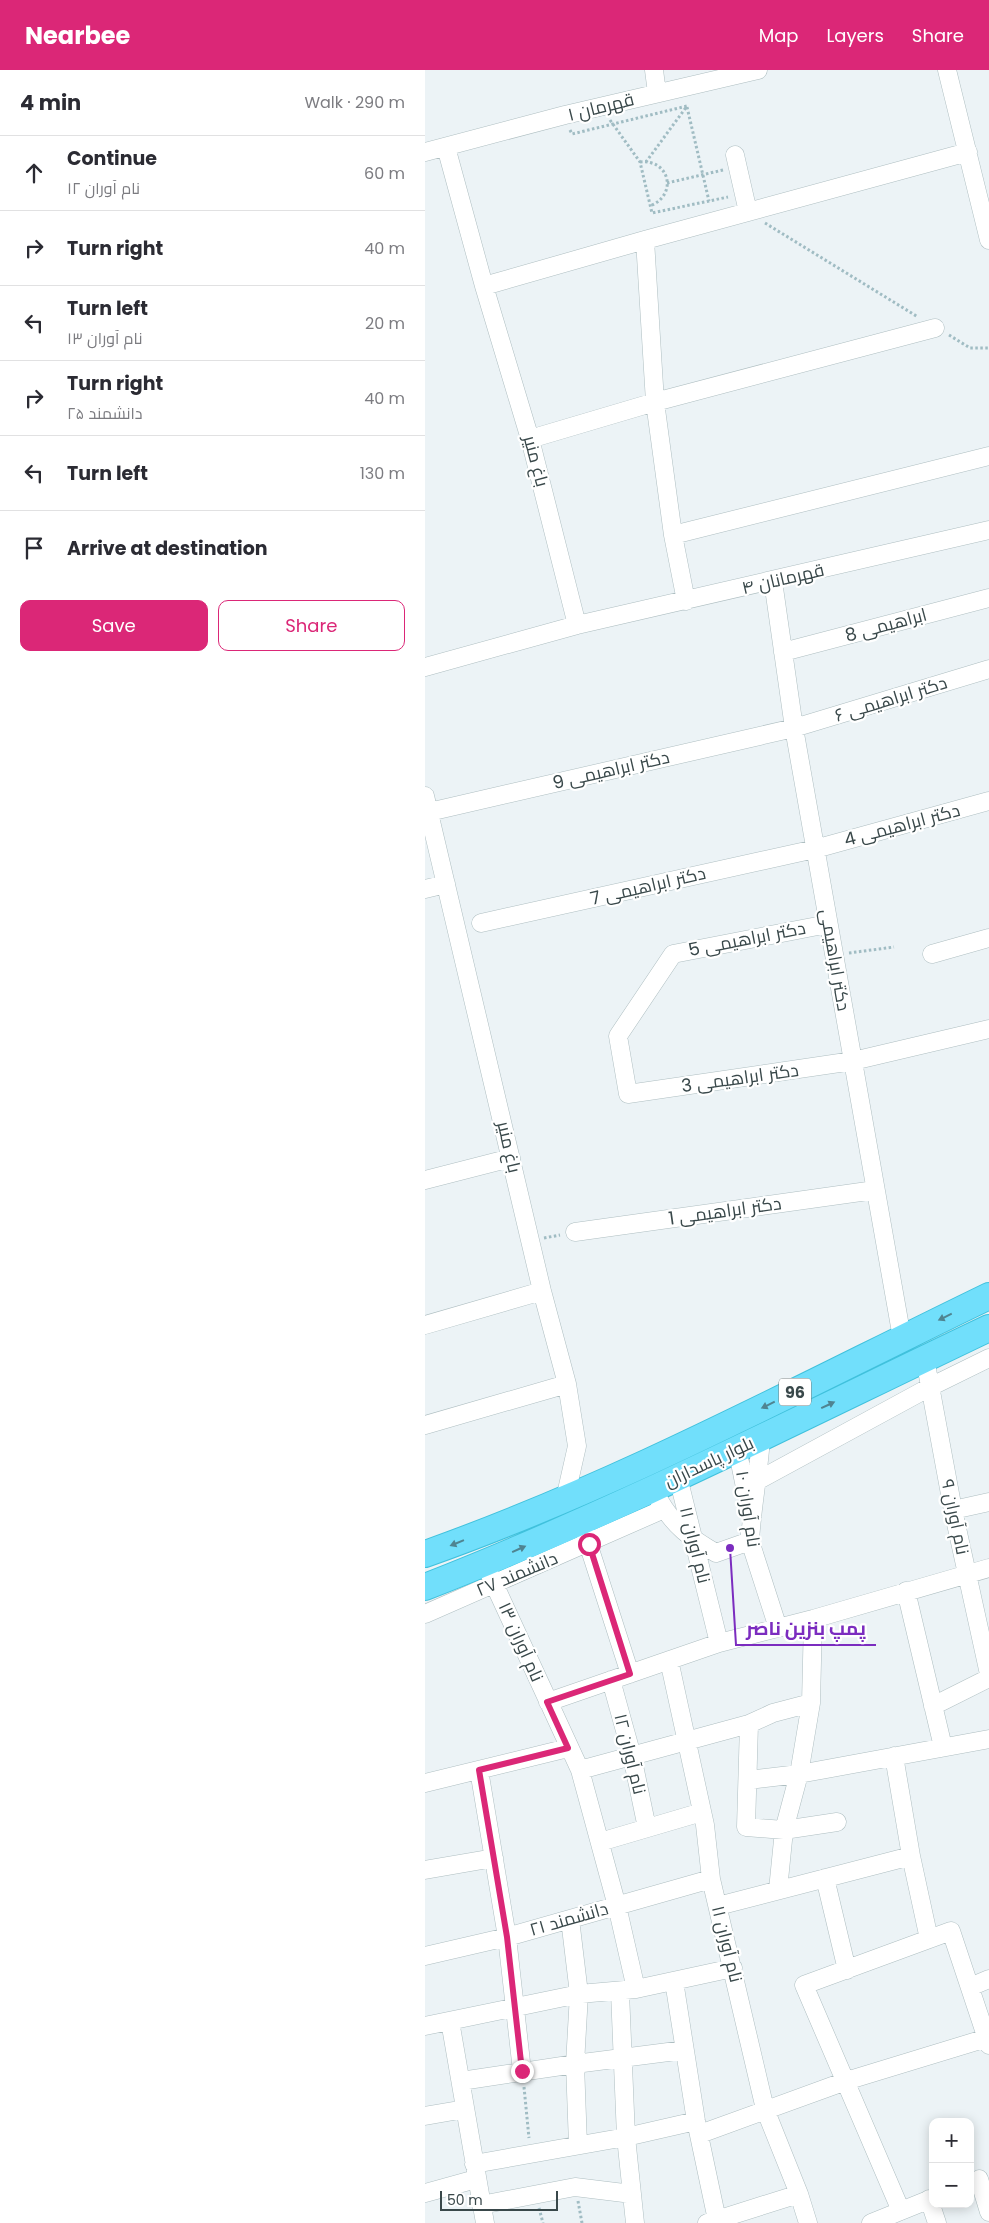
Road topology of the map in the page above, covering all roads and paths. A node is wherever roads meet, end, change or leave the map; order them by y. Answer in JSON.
{"nodes":[{"id":1,"x":654,"y":70,"type":"edge"},
{"id":2,"x":758,"y":70,"type":"edge"},
{"id":3,"x":947,"y":70,"type":"edge"},
{"id":4,"x":683,"y":87,"type":"junction"},
{"id":5,"x":657,"y":93,"type":"junction"},
{"id":6,"x":687,"y":106,"type":"junction"},
{"id":7,"x":600,"y":107,"type":"junction"},
{"id":8,"x":565,"y":115,"type":"junction"},
{"id":9,"x":613,"y":125,"type":"junction"},
{"id":10,"x":446,"y":147,"type":"junction"},
{"id":11,"x":425,"y":152,"type":"edge"},
{"id":12,"x":968,"y":152,"type":"junction"},
{"id":13,"x":736,"y":161,"type":"joint"},
{"id":14,"x":640,"y":162,"type":"junction"},
{"id":15,"x":646,"y":162,"type":"junction"},
{"id":16,"x":702,"y":175,"type":"junction"},
{"id":17,"x":667,"y":183,"type":"junction"},
{"id":18,"x":743,"y":194,"type":"junction"},
{"id":19,"x":709,"y":201,"type":"junction"},
{"id":20,"x":650,"y":206,"type":"junction"},
{"id":21,"x":748,"y":212,"type":"junction"},
{"id":22,"x":645,"y":240,"type":"junction"},
{"id":23,"x":989,"y":240,"type":"edge"},
{"id":24,"x":484,"y":286,"type":"junction"},
{"id":25,"x":935,"y":328,"type":"junction"},
{"id":26,"x":989,"y":348,"type":"edge"},
{"id":27,"x":655,"y":402,"type":"junction"},
{"id":28,"x":530,"y":439,"type":"junction"},
{"id":29,"x":989,"y":456,"type":"edge"},
{"id":30,"x":989,"y":530,"type":"edge"},
{"id":31,"x":673,"y":535,"type":"junction"},
{"id":32,"x":773,"y":581,"type":"junction"},
{"id":33,"x":989,"y":598,"type":"edge"},
{"id":34,"x":686,"y":601,"type":"junction"},
{"id":35,"x":577,"y":625,"type":"junction"},
{"id":36,"x":783,"y":652,"type":"junction"},
{"id":37,"x":425,"y":667,"type":"edge"},
{"id":38,"x":989,"y":669,"type":"edge"},
{"id":39,"x":794,"y":728,"type":"junction"},
{"id":40,"x":989,"y":802,"type":"edge"},
{"id":41,"x":427,"y":804,"type":"edge"},
{"id":42,"x":815,"y":849,"type":"junction"},
{"id":43,"x":446,"y":884,"type":"junction"},
{"id":44,"x":425,"y":889,"type":"edge"},
{"id":45,"x":481,"y":923,"type":"dead end"},
{"id":46,"x":828,"y":924,"type":"junction"},
{"id":47,"x":989,"y":938,"type":"edge"},
{"id":48,"x":894,"y":947,"type":"dead end"},
{"id":49,"x":932,"y":954,"type":"dead end"},
{"id":50,"x":834,"y":955,"type":"junction"},
{"id":51,"x":989,"y":1029,"type":"edge"},
{"id":52,"x":853,"y":1061,"type":"junction"},
{"id":53,"x":628,"y":1094,"type":"joint"},
{"id":54,"x":511,"y":1158,"type":"junction"},
{"id":55,"x":425,"y":1180,"type":"edge"},
{"id":56,"x":875,"y":1190,"type":"junction"},
{"id":57,"x":575,"y":1232,"type":"joint"},
{"id":58,"x":530,"y":1241,"type":"junction"},
{"id":59,"x":541,"y":1291,"type":"junction"},
{"id":60,"x":989,"y":1296,"type":"edge"},
{"id":61,"x":425,"y":1324,"type":"edge"},
{"id":62,"x":989,"y":1328,"type":"edge"},
{"id":63,"x":902,"y":1338,"type":"junction"},
{"id":64,"x":989,"y":1358,"type":"edge"},
{"id":65,"x":925,"y":1359,"type":"junction"},
{"id":66,"x":567,"y":1384,"type":"junction"},
{"id":67,"x":930,"y":1387,"type":"junction"},
{"id":68,"x":425,"y":1425,"type":"edge"},
{"id":69,"x":761,"y":1437,"type":"junction"},
{"id":70,"x":737,"y":1448,"type":"junction"},
{"id":71,"x":678,"y":1477,"type":"junction"},
{"id":72,"x":751,"y":1483,"type":"junction"},
{"id":73,"x":565,"y":1499,"type":"junction"},
{"id":74,"x":658,"y":1499,"type":"junction"},
{"id":75,"x":989,"y":1502,"type":"edge"},
{"id":76,"x":953,"y":1510,"type":"junction"},
{"id":77,"x":584,"y":1533,"type":"junction"},
{"id":78,"x":695,"y":1541,"type":"junction"},
{"id":79,"x":751,"y":1541,"type":"junction"},
{"id":80,"x":425,"y":1554,"type":"edge"},
{"id":81,"x":989,"y":1568,"type":"edge"},
{"id":82,"x":967,"y":1573,"type":"junction"},
{"id":83,"x":490,"y":1574,"type":"junction"},
{"id":84,"x":425,"y":1587,"type":"edge"},
{"id":85,"x":906,"y":1591,"type":"junction"},
{"id":86,"x":425,"y":1614,"type":"edge"},
{"id":87,"x":813,"y":1619,"type":"junction"},
{"id":88,"x":778,"y":1628,"type":"junction"},
{"id":89,"x":719,"y":1643,"type":"junction"},
{"id":90,"x":669,"y":1660,"type":"junction"},
{"id":91,"x":630,"y":1674,"type":"junction"},
{"id":92,"x":989,"y":1676,"type":"edge"},
{"id":93,"x":611,"y":1680,"type":"junction"},
{"id":94,"x":547,"y":1702,"type":"junction"},
{"id":95,"x":811,"y":1703,"type":"junction"},
{"id":96,"x":933,"y":1706,"type":"junction"},
{"id":97,"x":749,"y":1724,"type":"junction"},
{"id":98,"x":989,"y":1739,"type":"edge"},
{"id":99,"x":688,"y":1741,"type":"junction"},
{"id":100,"x":943,"y":1747,"type":"junction"},
{"id":101,"x":568,"y":1748,"type":"junction"},
{"id":102,"x":631,"y":1756,"type":"junction"},
{"id":103,"x":893,"y":1756,"type":"junction"},
{"id":104,"x":479,"y":1770,"type":"junction"},
{"id":105,"x":580,"y":1770,"type":"junction"},
{"id":106,"x":799,"y":1774,"type":"junction"},
{"id":107,"x":748,"y":1780,"type":"junction"},
{"id":108,"x":425,"y":1783,"type":"edge"},
{"id":109,"x":702,"y":1812,"type":"junction"},
{"id":110,"x":837,"y":1822,"type":"dead end"},
{"id":111,"x":647,"y":1828,"type":"junction"},
{"id":112,"x":784,"y":1830,"type":"junction"},
{"id":113,"x":600,"y":1842,"type":"junction"},
{"id":114,"x":911,"y":1856,"type":"junction"},
{"id":115,"x":494,"y":1858,"type":"junction"},
{"id":116,"x":425,"y":1870,"type":"edge"},
{"id":117,"x":711,"y":1878,"type":"junction"},
{"id":118,"x":825,"y":1878,"type":"junction"},
{"id":119,"x":778,"y":1890,"type":"junction"},
{"id":120,"x":617,"y":1906,"type":"junction"},
{"id":121,"x":718,"y":1906,"type":"junction"},
{"id":122,"x":570,"y":1919,"type":"junction"},
{"id":123,"x":507,"y":1937,"type":"junction"},
{"id":124,"x":929,"y":1939,"type":"junction"},
{"id":125,"x":425,"y":1956,"type":"edge"},
{"id":126,"x":733,"y":1968,"type":"junction"},
{"id":127,"x":847,"y":1970,"type":"junction"},
{"id":128,"x":989,"y":1979,"type":"edge"},
{"id":129,"x":674,"y":1981,"type":"junction"},
{"id":130,"x":970,"y":1987,"type":"junction"},
{"id":131,"x":628,"y":1990,"type":"junction"},
{"id":132,"x":579,"y":1994,"type":"junction"},
{"id":133,"x":516,"y":2007,"type":"junction"},
{"id":134,"x":450,"y":2021,"type":"junction"},
{"id":135,"x":425,"y":2026,"type":"edge"},
{"id":136,"x":988,"y":2041,"type":"edge"},
{"id":137,"x":684,"y":2050,"type":"junction"},
{"id":138,"x":623,"y":2059,"type":"junction"},
{"id":139,"x":575,"y":2064,"type":"junction"},
{"id":140,"x":522,"y":2071,"type":"junction"},
{"id":141,"x":461,"y":2082,"type":"junction"},
{"id":142,"x":846,"y":2082,"type":"junction"},
{"id":143,"x":465,"y":2108,"type":"junction"},
{"id":144,"x":765,"y":2109,"type":"junction"},
{"id":145,"x":425,"y":2116,"type":"edge"},
{"id":146,"x":698,"y":2128,"type":"junction"},
{"id":147,"x":627,"y":2137,"type":"junction"},
{"id":148,"x":578,"y":2146,"type":"junction"},
{"id":149,"x":475,"y":2172,"type":"junction"},
{"id":150,"x":980,"y":2178,"type":"edge"},
{"id":151,"x":425,"y":2193,"type":"edge"},
{"id":152,"x":633,"y":2194,"type":"junction"},
{"id":153,"x":799,"y":2194,"type":"junction"},
{"id":154,"x":929,"y":2199,"type":"edge"},
{"id":155,"x":481,"y":2205,"type":"junction"},
{"id":156,"x":933,"y":2208,"type":"edge"},
{"id":157,"x":901,"y":2211,"type":"junction"},
{"id":158,"x":989,"y":2212,"type":"edge"},
{"id":159,"x":712,"y":2221,"type":"edge"},
{"id":160,"x":878,"y":2222,"type":"edge"},
{"id":161,"x":485,"y":2223,"type":"edge"},
{"id":162,"x":635,"y":2223,"type":"edge"},
{"id":163,"x":807,"y":2223,"type":"edge"},
{"id":164,"x":937,"y":2223,"type":"edge"}],
"edges":[{"from":1,"to":5,"type":"street"},
{"from":2,"to":4,"type":"street","name":"قهرمان ۱"},
{"from":3,"to":12,"type":"street"},
{"from":4,"to":5,"type":"street","name":"قهرمان ۱"},
{"from":4,"to":6,"type":"path"},
{"from":5,"to":7,"type":"street","name":"قهرمان ۱"},
{"from":6,"to":9,"type":"path"},
{"from":6,"to":15,"type":"path"},
{"from":6,"to":16,"type":"path"},
{"from":7,"to":8,"type":"street","name":"قهرمان ۱"},
{"from":7,"to":9,"type":"path"},
{"from":8,"to":9,"type":"path"},
{"from":8,"to":10,"type":"street","name":"قهرمان ۱"},
{"from":9,"to":14,"type":"path"},
{"from":10,"to":11,"type":"street","name":"قهرمان ۱"},
{"from":10,"to":24,"type":"street","name":"باغ منیر"},
{"from":12,"to":21,"type":"street"},
{"from":12,"to":23,"type":"street"},
{"from":13,"to":16,"type":"path"},
{"from":13,"to":18,"type":"street"},
{"from":14,"to":15,"type":"path"},
{"from":14,"to":20,"type":"path"},
{"from":15,"to":17,"type":"path"},
{"from":16,"to":17,"type":"path"},
{"from":16,"to":19,"type":"path"},
{"from":17,"to":20,"type":"path"},
{"from":18,"to":19,"type":"path"},
{"from":18,"to":21,"type":"street"},
{"from":19,"to":20,"type":"path"},
{"from":21,"to":22,"type":"street"},
{"from":21,"to":25,"type":"path"},
{"from":22,"to":24,"type":"street"},
{"from":22,"to":27,"type":"street"},
{"from":24,"to":28,"type":"street","name":"باغ منیر"},
{"from":25,"to":26,"type":"path"},
{"from":25,"to":27,"type":"street"},
{"from":27,"to":28,"type":"street"},
{"from":27,"to":31,"type":"street"},
{"from":28,"to":35,"type":"street","name":"باغ منیر"},
{"from":29,"to":31,"type":"street"},
{"from":30,"to":32,"type":"street","name":"قهرمانان ۴"},
{"from":31,"to":34,"type":"street"},
{"from":32,"to":34,"type":"street","name":"قهرمانان ۴"},
{"from":32,"to":36,"type":"street","name":"دکتر ابراهیمی"},
{"from":33,"to":36,"type":"street","name":"ابراهیمی 8"},
{"from":34,"to":35,"type":"street","name":"قهرمانان ۴"},
{"from":35,"to":37,"type":"street"},
{"from":36,"to":39,"type":"street","name":"دکتر ابراهیمی"},
{"from":38,"to":39,"type":"street","name":"دکتر ابراهیمی ۶"},
{"from":39,"to":41,"type":"street","name":"دکتر ابراهیمی 9"},
{"from":39,"to":42,"type":"street","name":"دکتر ابراهیمی"},
{"from":40,"to":42,"type":"street","name":"دکتر ابراهیمی 4"},
{"from":41,"to":43,"type":"street","name":"باغ منیر"},
{"from":42,"to":45,"type":"street","name":"دکتر ابراهیمی 7"},
{"from":42,"to":46,"type":"street","name":"دکتر ابراهیمی"},
{"from":43,"to":44,"type":"street"},
{"from":43,"to":54,"type":"street","name":"باغ منیر"},
{"from":46,"to":50,"type":"street","name":"دکتر ابراهیمی"},
{"from":46,"to":53,"type":"street","name":"دکتر ابراهیمی 5"},
{"from":47,"to":49,"type":"street"},
{"from":48,"to":50,"type":"path"},
{"from":50,"to":52,"type":"street","name":"دکتر ابراهیمی"},
{"from":51,"to":52,"type":"street","name":"دکتر ابراهیمی 3"},
{"from":52,"to":53,"type":"street","name":"دکتر ابراهیمی 3"},
{"from":52,"to":56,"type":"street","name":"دکتر ابراهیمی"},
{"from":54,"to":55,"type":"street"},
{"from":54,"to":58,"type":"street","name":"باغ منیر"},
{"from":56,"to":57,"type":"street","name":"دکتر ابراهیمی 1"},
{"from":56,"to":63,"type":"street","name":"دکتر ابراهیمی"},
{"from":57,"to":58,"type":"path"},
{"from":58,"to":59,"type":"street","name":"باغ منیر"},
{"from":59,"to":61,"type":"street"},
{"from":59,"to":66,"type":"street","name":"باغ منیر"},
{"from":60,"to":63,"type":"highway","name":"بلوار پاسداران","number":"96","one_way":true},
{"from":62,"to":65,"type":"highway","name":"بلوار پاسداران","number":"96"},
{"from":63,"to":73,"type":"highway","name":"بلوار پاسداران","number":"96","one_way":true},
{"from":64,"to":67,"type":"street"},
{"from":65,"to":67,"type":"street","name":"نام آوران ۹"},
{"from":69,"to":65,"type":"highway","name":"بلوار پاسداران","number":"96","one_way":true},
{"from":66,"to":68,"type":"street"},
{"from":66,"to":73,"type":"street","name":"باغ منیر"},
{"from":67,"to":72,"type":"street"},
{"from":67,"to":76,"type":"street","name":"نام آوران ۹"},
{"from":69,"to":70,"type":"highway","name":"بلوار پاسداران","number":"96"},
{"from":69,"to":72,"type":"street"},
{"from":70,"to":71,"type":"highway","name":"بلوار پاسداران","number":"96"},
{"from":70,"to":72,"type":"street","name":"نام آوران ۱۰"},
{"from":71,"to":74,"type":"highway","name":"بلوار پاسداران","number":"96"},
{"from":71,"to":78,"type":"street","name":"نام آوران ۱۱"},
{"from":72,"to":79,"type":"street","name":"نام آوران ۱۰"},
{"from":73,"to":80,"type":"highway","name":"بلوار پاسداران","number":"96","one_way":true},
{"from":74,"to":77,"type":"highway","name":"بلوار پاسداران","number":"96"},
{"from":74,"to":78,"type":"street"},
{"from":75,"to":76,"type":"street"},
{"from":76,"to":82,"type":"street","name":"نام آوران ۹"},
{"from":77,"to":83,"type":"highway","name":"بلوار پاسداران","number":"96"},
{"from":77,"to":91,"type":"street"},
{"from":78,"to":79,"type":"street"},
{"from":78,"to":89,"type":"street","name":"نام آوران ۱۱"},
{"from":79,"to":88,"type":"street","name":"نام آوران ۱۰"},
{"from":81,"to":82,"type":"street"},
{"from":82,"to":85,"type":"street"},
{"from":82,"to":92,"type":"street","name":"نام آوران ۹"},
{"from":83,"to":84,"type":"highway","name":"بلوار پاسداران","number":"96"},
{"from":83,"to":86,"type":"street","name":"دانشمند ۲۷"},
{"from":83,"to":94,"type":"street","name":"نام آوران ۱۳"},
{"from":85,"to":87,"type":"street"},
{"from":85,"to":96,"type":"street"},
{"from":87,"to":88,"type":"street"},
{"from":87,"to":95,"type":"street"},
{"from":88,"to":89,"type":"street"},
{"from":89,"to":90,"type":"street"},
{"from":90,"to":91,"type":"street"},
{"from":90,"to":99,"type":"street","name":"نام آوران ۱۱"},
{"from":91,"to":93,"type":"street"},
{"from":92,"to":96,"type":"street"},
{"from":93,"to":94,"type":"street"},
{"from":93,"to":102,"type":"street","name":"نام آوران ۱۲"},
{"from":94,"to":101,"type":"street","name":"نام آوران ۱۳"},
{"from":95,"to":97,"type":"street"},
{"from":95,"to":106,"type":"street"},
{"from":96,"to":100,"type":"street"},
{"from":97,"to":99,"type":"street"},
{"from":97,"to":107,"type":"street"},
{"from":98,"to":100,"type":"street"},
{"from":99,"to":102,"type":"street"},
{"from":99,"to":109,"type":"street","name":"نام آوران ۱۱"},
{"from":100,"to":103,"type":"street"},
{"from":101,"to":104,"type":"street"},
{"from":101,"to":105,"type":"street","name":"نام آوران ۱۳"},
{"from":102,"to":105,"type":"street"},
{"from":102,"to":111,"type":"street","name":"نام آوران ۱۲"},
{"from":103,"to":106,"type":"street"},
{"from":103,"to":114,"type":"street"},
{"from":104,"to":108,"type":"street"},
{"from":104,"to":115,"type":"street"},
{"from":105,"to":113,"type":"street","name":"نام آوران ۱۳"},
{"from":106,"to":107,"type":"street"},
{"from":106,"to":112,"type":"street"},
{"from":107,"to":112,"type":"street"},
{"from":109,"to":111,"type":"street"},
{"from":109,"to":117,"type":"street","name":"نام آوران ۱۱"},
{"from":110,"to":112,"type":"street"},
{"from":111,"to":113,"type":"street"},
{"from":112,"to":119,"type":"street"},
{"from":113,"to":120,"type":"street","name":"نام آوران ۱۳"},
{"from":114,"to":118,"type":"street"},
{"from":114,"to":124,"type":"street"},
{"from":115,"to":116,"type":"street"},
{"from":115,"to":123,"type":"street"},
{"from":117,"to":120,"type":"street","name":"دانشمند ۲۱"},
{"from":117,"to":121,"type":"street","name":"نام آوران ۱۱"},
{"from":118,"to":119,"type":"street"},
{"from":118,"to":127,"type":"street"},
{"from":119,"to":121,"type":"street"},
{"from":120,"to":122,"type":"street","name":"دانشمند ۲۱"},
{"from":120,"to":131,"type":"street","name":"نام آوران ۱۳"},
{"from":121,"to":126,"type":"street","name":"نام آوران ۱۱"},
{"from":122,"to":123,"type":"street","name":"دانشمند ۲۱"},
{"from":122,"to":132,"type":"street"},
{"from":123,"to":125,"type":"street","name":"دانشمند ۲۱"},
{"from":123,"to":133,"type":"street"},
{"from":124,"to":127,"type":"street"},
{"from":124,"to":130,"type":"street"},
{"from":126,"to":129,"type":"street"},
{"from":126,"to":144,"type":"street","name":"نام آوران ۱۱"},
{"from":127,"to":142,"type":"street"},
{"from":128,"to":130,"type":"street"},
{"from":129,"to":131,"type":"street"},
{"from":129,"to":137,"type":"street"},
{"from":130,"to":136,"type":"street"},
{"from":131,"to":132,"type":"street"},
{"from":131,"to":138,"type":"street","name":"نام آوران ۱۳"},
{"from":132,"to":133,"type":"street"},
{"from":132,"to":139,"type":"street"},
{"from":133,"to":134,"type":"street"},
{"from":133,"to":140,"type":"street"},
{"from":134,"to":135,"type":"street"},
{"from":134,"to":141,"type":"street"},
{"from":136,"to":142,"type":"street"},
{"from":137,"to":138,"type":"street"},
{"from":137,"to":146,"type":"street"},
{"from":138,"to":139,"type":"street"},
{"from":138,"to":147,"type":"street","name":"نام آوران ۱۳"},
{"from":139,"to":140,"type":"street"},
{"from":139,"to":148,"type":"street"},
{"from":140,"to":141,"type":"street"},
{"from":141,"to":143,"type":"street"},
{"from":142,"to":144,"type":"street"},
{"from":142,"to":157,"type":"street"},
{"from":143,"to":145,"type":"street"},
{"from":143,"to":149,"type":"street"},
{"from":144,"to":146,"type":"street"},
{"from":144,"to":153,"type":"street","name":"نام آوران ۱۱"},
{"from":146,"to":147,"type":"street"},
{"from":146,"to":159,"type":"street"},
{"from":147,"to":148,"type":"street"},
{"from":147,"to":152,"type":"street","name":"نام آوران ۱۳"},
{"from":148,"to":149,"type":"street"},
{"from":149,"to":151,"type":"street"},
{"from":149,"to":155,"type":"street"},
{"from":150,"to":158,"type":"street"},
{"from":152,"to":155,"type":"street"},
{"from":152,"to":162,"type":"street","name":"نام آوران ۱۳"},
{"from":153,"to":159,"type":"street"},
{"from":153,"to":163,"type":"street","name":"نام آوران ۱۱"},
{"from":154,"to":157,"type":"street"},
{"from":155,"to":161,"type":"street"},
{"from":156,"to":164,"type":"street"},
{"from":157,"to":160,"type":"street"}]}
